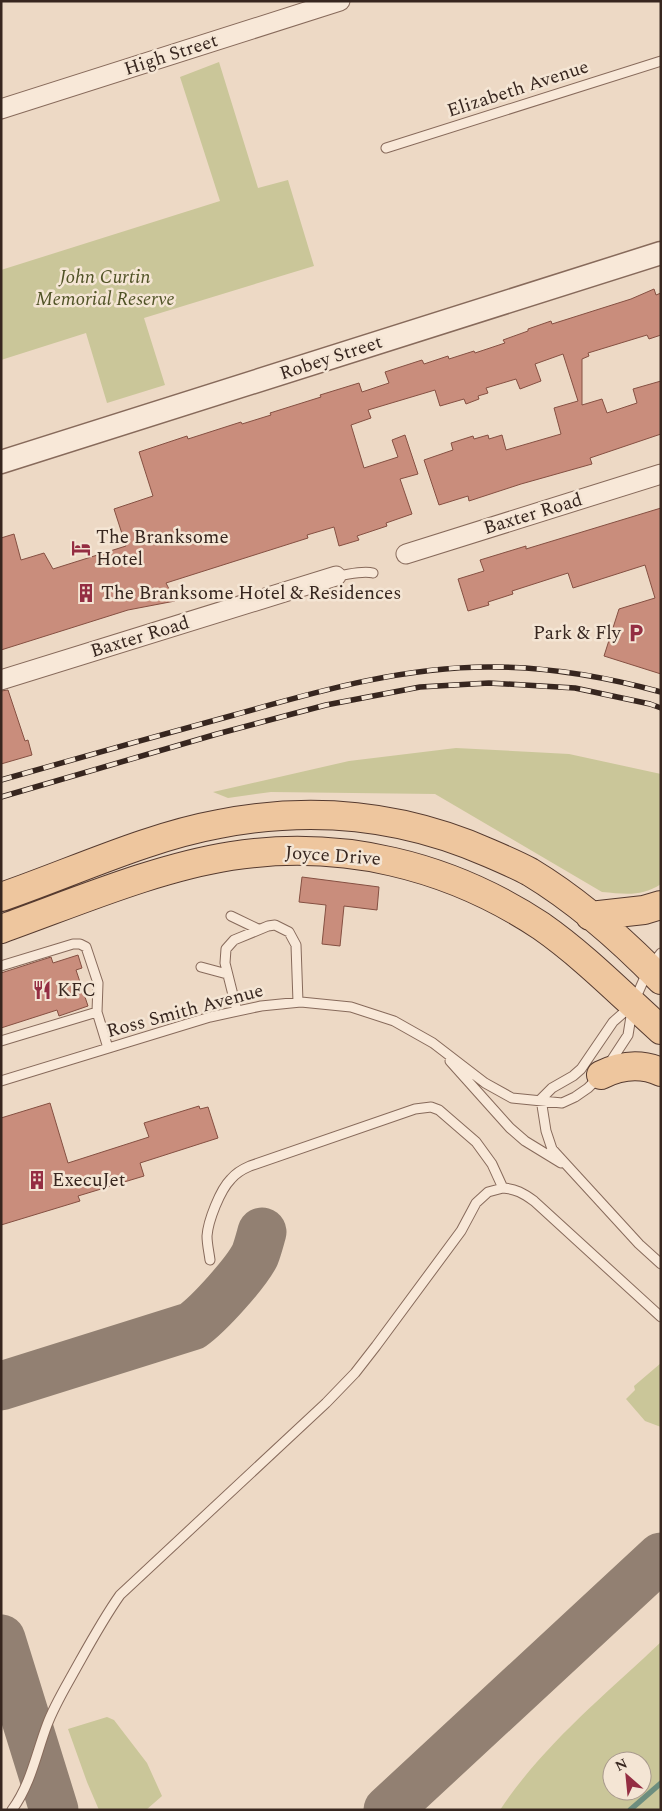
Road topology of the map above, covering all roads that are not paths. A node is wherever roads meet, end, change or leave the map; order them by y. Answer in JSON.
{"nodes":[{"id":1,"x":340,"y":1,"type":"edge"},
{"id":2,"x":661,"y":61,"type":"edge"},
{"id":3,"x":1,"y":109,"type":"edge"},
{"id":4,"x":386,"y":148,"type":"dead end"},
{"id":5,"x":661,"y":253,"type":"edge"},
{"id":6,"x":1,"y":462,"type":"edge"},
{"id":7,"x":661,"y":474,"type":"edge"},
{"id":8,"x":406,"y":554,"type":"dead end"},
{"id":9,"x":373,"y":573,"type":"dead end"},
{"id":10,"x":336,"y":576,"type":"joint"},
{"id":11,"x":1,"y":680,"type":"edge"},
{"id":12,"x":1,"y":897,"type":"edge"},
{"id":13,"x":661,"y":905,"type":"edge"},
{"id":14,"x":231,"y":916,"type":"dead end"},
{"id":15,"x":590,"y":916,"type":"junction"},
{"id":16,"x":1,"y":929,"type":"edge"},
{"id":17,"x":258,"y":929,"type":"junction"},
{"id":18,"x":1,"y":966,"type":"edge"},
{"id":19,"x":201,"y":967,"type":"dead end"},
{"id":20,"x":657,"y":967,"type":"edge"},
{"id":21,"x":227,"y":974,"type":"junction"},
{"id":22,"x":298,"y":1002,"type":"junction"},
{"id":23,"x":633,"y":1004,"type":"junction"},
{"id":24,"x":237,"y":1011,"type":"junction"},
{"id":25,"x":97,"y":1012,"type":"junction"},
{"id":26,"x":661,"y":1030,"type":"edge"},
{"id":27,"x":1,"y":1042,"type":"edge"},
{"id":28,"x":434,"y":1043,"type":"junction"},
{"id":29,"x":108,"y":1048,"type":"junction"},
{"id":30,"x":661,"y":1072,"type":"edge"},
{"id":31,"x":601,"y":1075,"type":"junction"},
{"id":32,"x":1,"y":1081,"type":"edge"},
{"id":33,"x":542,"y":1099,"type":"junction"},
{"id":34,"x":569,"y":1168,"type":"junction"},
{"id":35,"x":503,"y":1188,"type":"junction"},
{"id":36,"x":210,"y":1260,"type":"dead end"},
{"id":37,"x":661,"y":1264,"type":"edge"},
{"id":38,"x":661,"y":1317,"type":"edge"},
{"id":39,"x":12,"y":1810,"type":"edge"}],
"edges":[{"from":1,"to":3,"type":"street","name":"High Street"},
{"from":2,"to":4,"type":"lane","name":"Elizabeth Avenue"},
{"from":5,"to":6,"type":"street","name":"Robey Street"},
{"from":7,"to":8,"type":"street","name":"Baxter Road"},
{"from":9,"to":10,"type":"lane"},
{"from":10,"to":11,"type":"street","name":"Baxter Road"},
{"from":12,"to":15,"type":"main road","name":"Joyce Drive"},
{"from":13,"to":15,"type":"main road"},
{"from":14,"to":17,"type":"lane"},
{"from":15,"to":20,"type":"main road","name":"Joyce Drive"},
{"from":16,"to":23,"type":"main road","name":"Joyce Drive"},
{"from":17,"to":21,"type":"lane"},
{"from":17,"to":22,"type":"lane"},
{"from":18,"to":25,"type":"lane"},
{"from":19,"to":21,"type":"lane"},
{"from":20,"to":23,"type":"lane"},
{"from":21,"to":24,"type":"lane"},
{"from":22,"to":24,"type":"lane","name":"Ross Smith Avenue"},
{"from":22,"to":28,"type":"lane","name":"Ross Smith Avenue"},
{"from":23,"to":26,"type":"main road","name":"Joyce Drive"},
{"from":23,"to":31,"type":"lane","name":"Ross Smith Avenue"},
{"from":23,"to":33,"type":"lane"},
{"from":24,"to":29,"type":"lane","name":"Ross Smith Avenue"},
{"from":25,"to":27,"type":"lane"},
{"from":25,"to":29,"type":"lane"},
{"from":28,"to":33,"type":"lane","name":"Ross Smith Avenue"},
{"from":28,"to":34,"type":"lane","name":"Ross Smith Avenue"},
{"from":29,"to":32,"type":"lane","name":"Ross Smith Avenue"},
{"from":30,"to":31,"type":"main road"},
{"from":31,"to":33,"type":"lane","name":"Ross Smith Avenue"},
{"from":33,"to":34,"type":"lane","name":"Ross Smith Avenue"},
{"from":34,"to":37,"type":"lane","name":"Ross Smith Avenue"},
{"from":35,"to":36,"type":"lane"},
{"from":35,"to":38,"type":"lane"},
{"from":35,"to":39,"type":"lane"}]}
